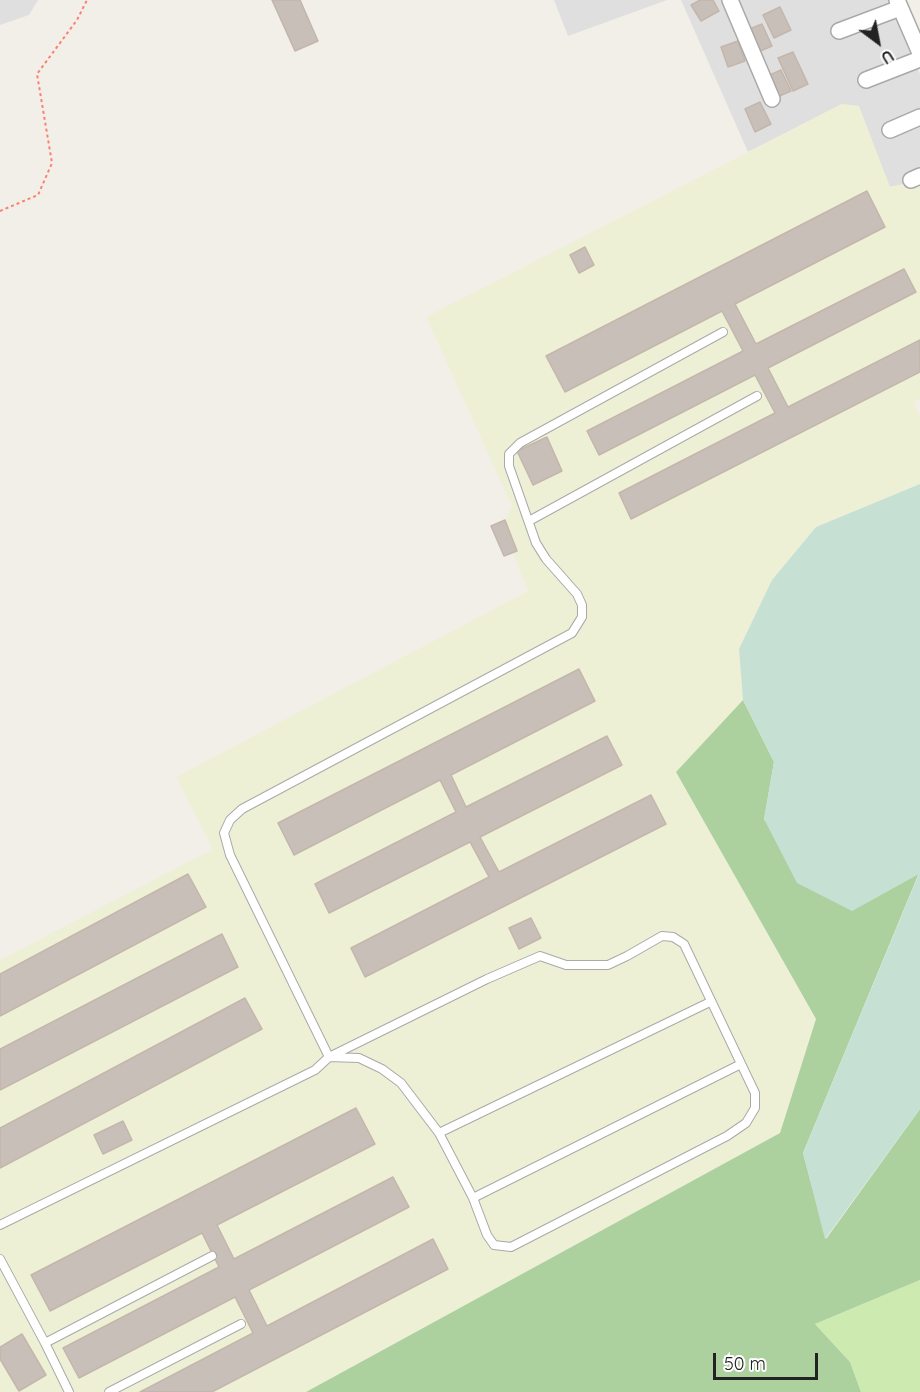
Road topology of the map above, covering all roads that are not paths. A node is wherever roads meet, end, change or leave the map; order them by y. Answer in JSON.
{"nodes":[{"id":1,"x":730,"y":0,"type":"edge"},
{"id":2,"x":899,"y":4,"type":"edge"},
{"id":3,"x":839,"y":30,"type":"dead end"},
{"id":4,"x":920,"y":53,"type":"edge"},
{"id":5,"x":920,"y":59,"type":"edge"},
{"id":6,"x":866,"y":80,"type":"dead end"},
{"id":7,"x":772,"y":99,"type":"dead end"},
{"id":8,"x":920,"y":117,"type":"edge"},
{"id":9,"x":890,"y":130,"type":"dead end"},
{"id":10,"x":723,"y":332,"type":"dead end"},
{"id":11,"x":758,"y":396,"type":"dead end"},
{"id":12,"x":529,"y":521,"type":"junction"},
{"id":13,"x":710,"y":1002,"type":"junction"},
{"id":14,"x":329,"y":1057,"type":"junction"},
{"id":15,"x":741,"y":1064,"type":"junction"},
{"id":16,"x":439,"y":1134,"type":"junction"},
{"id":17,"x":473,"y":1198,"type":"junction"},
{"id":18,"x":0,"y":1225,"type":"edge"},
{"id":19,"x":212,"y":1256,"type":"dead end"},
{"id":20,"x":0,"y":1259,"type":"edge"},
{"id":21,"x":241,"y":1324,"type":"dead end"},
{"id":22,"x":45,"y":1343,"type":"junction"},
{"id":23,"x":69,"y":1392,"type":"edge"},
{"id":24,"x":109,"y":1392,"type":"edge"}],
"edges":[{"from":1,"to":7,"type":"street"},
{"from":2,"to":3,"type":"street"},
{"from":2,"to":4,"type":"street"},
{"from":5,"to":6,"type":"street"},
{"from":8,"to":9,"type":"street"},
{"from":10,"to":12,"type":"lane"},
{"from":11,"to":12,"type":"lane"},
{"from":12,"to":14,"type":"lane"},
{"from":13,"to":14,"type":"lane"},
{"from":13,"to":15,"type":"lane"},
{"from":13,"to":16,"type":"lane"},
{"from":14,"to":16,"type":"lane"},
{"from":14,"to":18,"type":"lane"},
{"from":15,"to":17,"type":"lane"},
{"from":15,"to":17,"type":"lane"},
{"from":16,"to":17,"type":"lane"},
{"from":19,"to":22,"type":"lane"},
{"from":20,"to":22,"type":"lane"},
{"from":21,"to":24,"type":"lane"},
{"from":22,"to":23,"type":"lane"}]}
